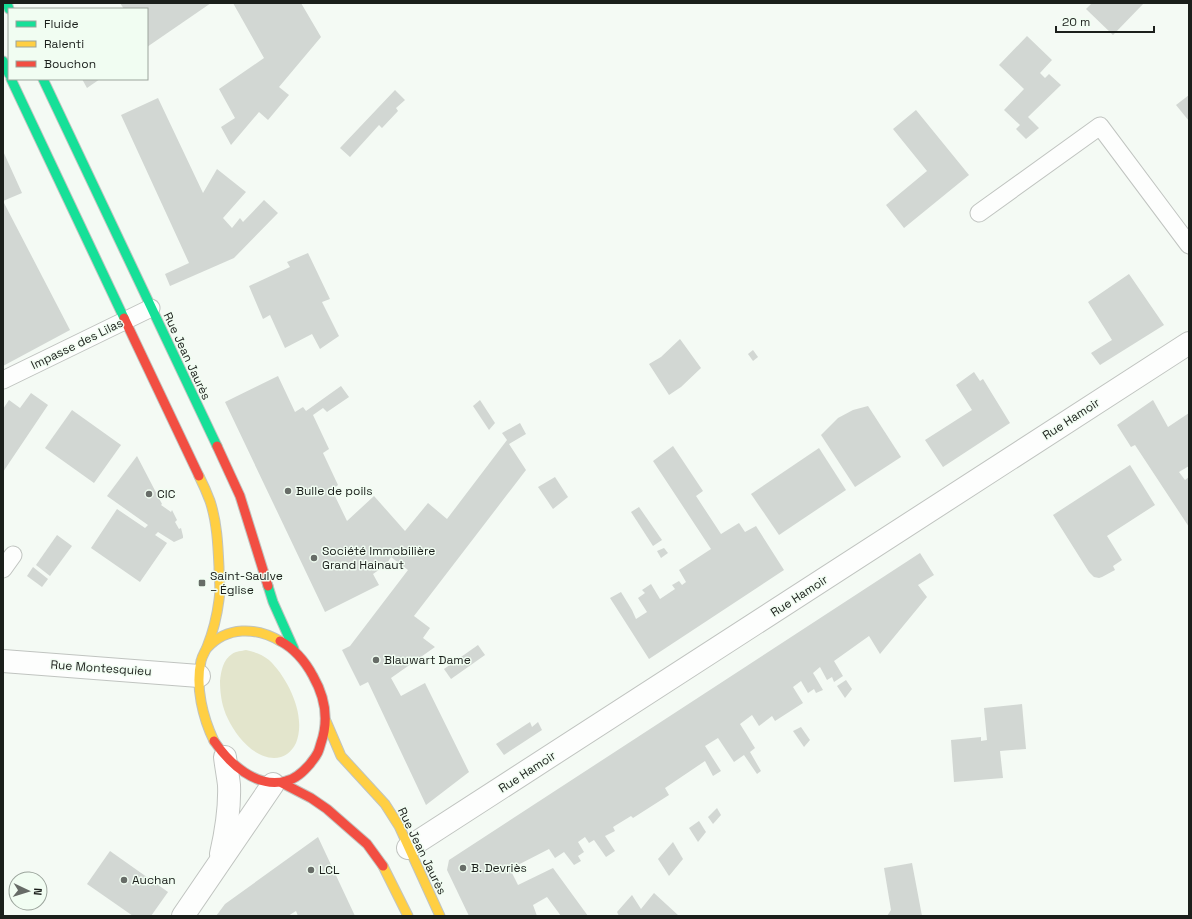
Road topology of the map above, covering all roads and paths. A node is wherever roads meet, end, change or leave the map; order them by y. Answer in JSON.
{"nodes":[{"id":1,"x":3,"y":61,"type":"edge"},
{"id":2,"x":8,"y":72,"type":"edge"},
{"id":3,"x":12,"y":80,"type":"edge"},
{"id":4,"x":42,"y":80,"type":"edge"},
{"id":5,"x":979,"y":213,"type":"dead end"},
{"id":6,"x":1189,"y":245,"type":"edge"},
{"id":7,"x":151,"y":308,"type":"junction"},
{"id":8,"x":125,"y":320,"type":"junction"},
{"id":9,"x":1189,"y":343,"type":"edge"},
{"id":10,"x":3,"y":380,"type":"edge"},
{"id":11,"x":13,"y":555,"type":"dead end"},
{"id":12,"x":3,"y":569,"type":"edge"},
{"id":13,"x":206,"y":648,"type":"junction"},
{"id":14,"x":294,"y":649,"type":"junction"},
{"id":15,"x":3,"y":661,"type":"edge"},
{"id":16,"x":199,"y":676,"type":"junction"},
{"id":17,"x":326,"y":720,"type":"junction"},
{"id":18,"x":225,"y":757,"type":"junction"},
{"id":19,"x":277,"y":783,"type":"junction"},
{"id":20,"x":408,"y":848,"type":"junction"},
{"id":21,"x":218,"y":865,"type":"junction"},
{"id":22,"x":182,"y":916,"type":"edge"},
{"id":23,"x":408,"y":916,"type":"edge"},
{"id":24,"x":440,"y":916,"type":"edge"}],
"edges":[{"from":1,"to":2,"type":"main road"},
{"from":3,"to":8,"type":"main road"},
{"from":4,"to":7,"type":"main road","name":"Rue Jean Jaurès"},
{"from":5,"to":6,"type":"lane"},
{"from":7,"to":8,"type":"lane","name":"Impasse des Lilas"},
{"from":7,"to":14,"type":"main road","name":"Rue Jean Jaurès"},
{"from":8,"to":10,"type":"lane","name":"Impasse des Lilas"},
{"from":8,"to":13,"type":"main road"},
{"from":9,"to":20,"type":"street","name":"Rue Hamoir"},
{"from":11,"to":12,"type":"lane"},
{"from":13,"to":14,"type":"main road","name":"Rue Jean Jaurès"},
{"from":13,"to":16,"type":"main road"},
{"from":14,"to":17,"type":"main road","name":"Rue Jean Jaurès"},
{"from":15,"to":16,"type":"street","name":"Rue Montesquieu"},
{"from":16,"to":18,"type":"main road"},
{"from":17,"to":19,"type":"main road","name":"Rue Jean Jaurès"},
{"from":17,"to":20,"type":"main road","name":"Rue Jean Jaurès"},
{"from":18,"to":19,"type":"main road"},
{"from":18,"to":21,"type":"street"},
{"from":19,"to":21,"type":"street"},
{"from":19,"to":23,"type":"main road"},
{"from":20,"to":24,"type":"main road","name":"Rue Jean Jaurès"},
{"from":21,"to":22,"type":"street"}]}
